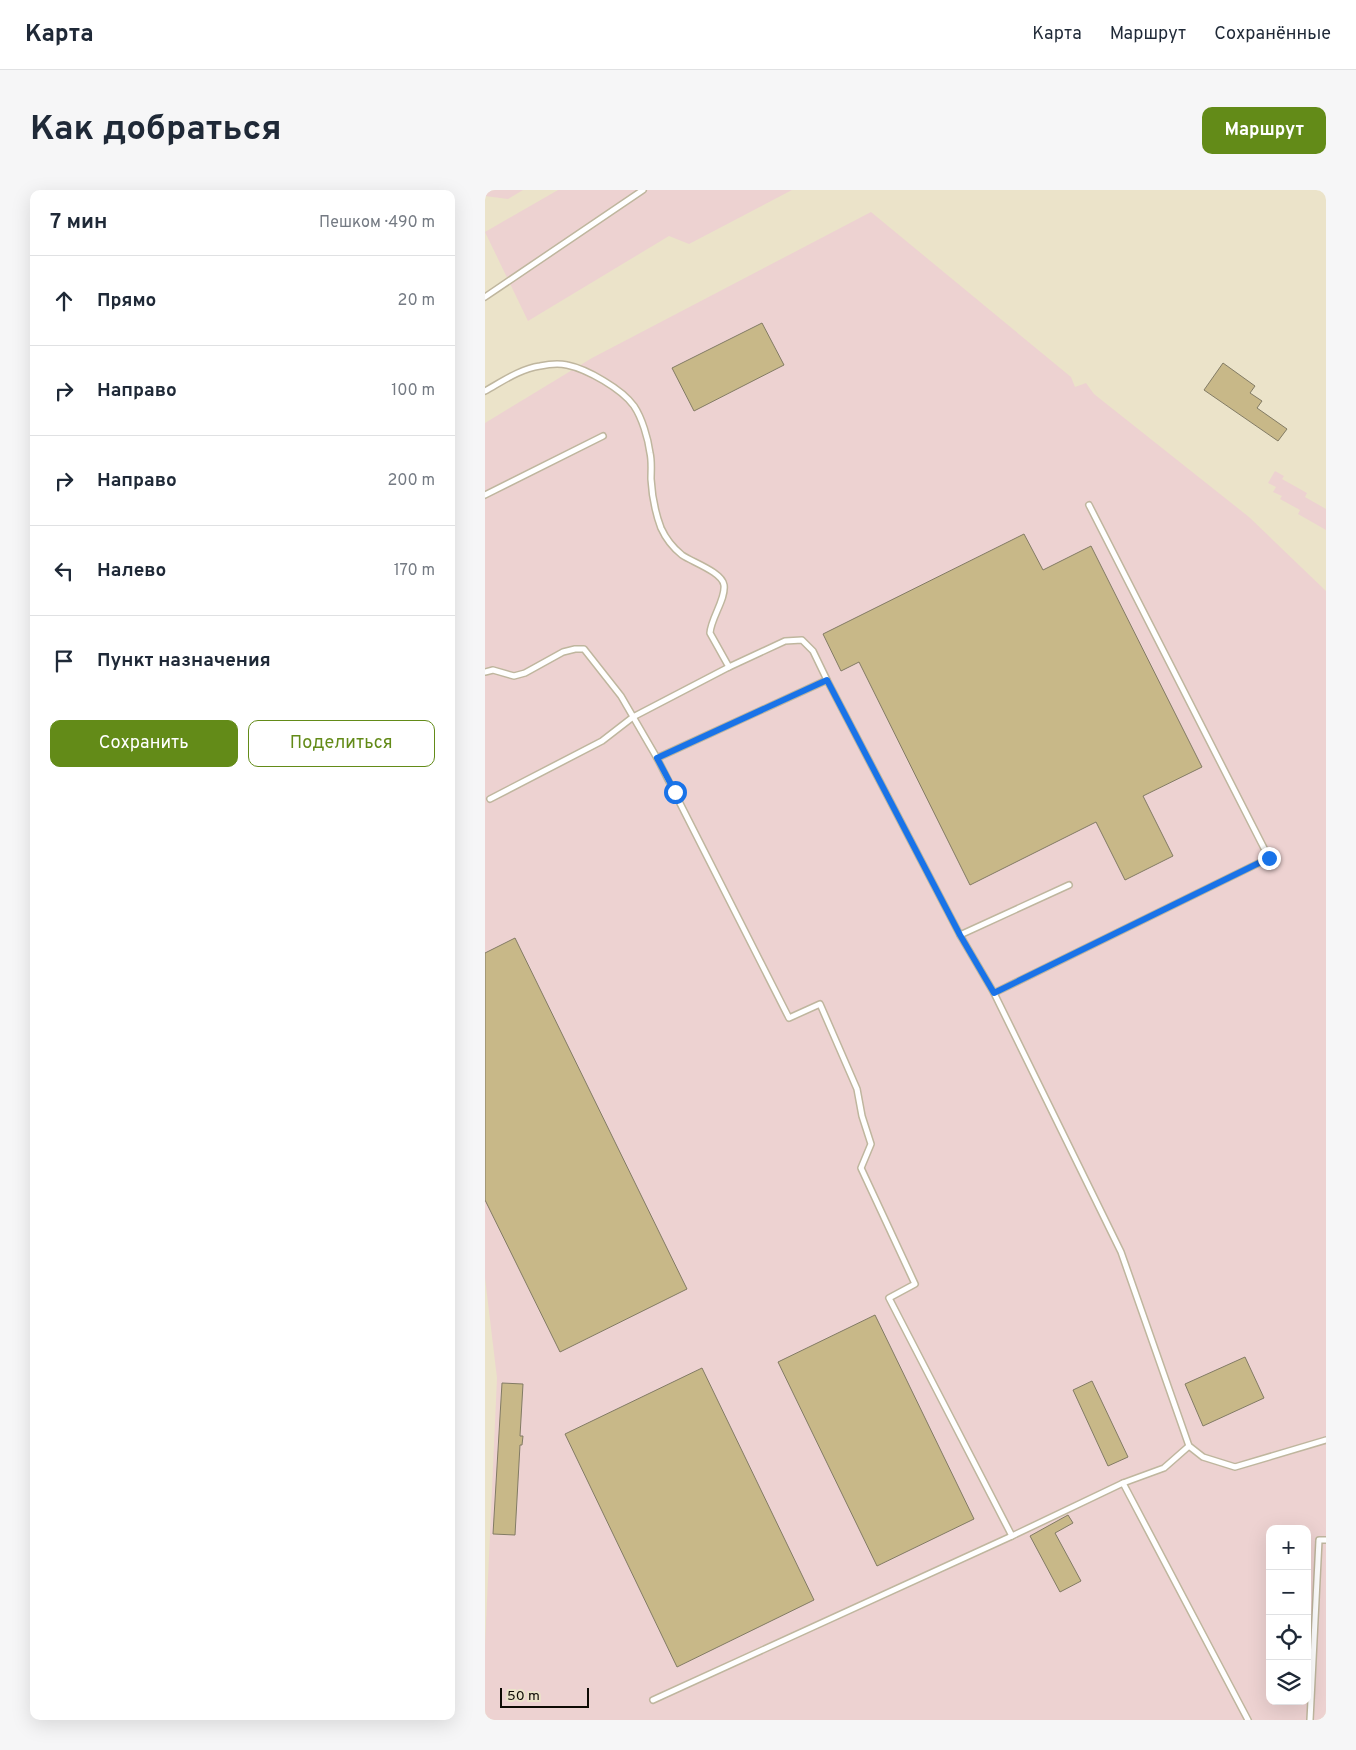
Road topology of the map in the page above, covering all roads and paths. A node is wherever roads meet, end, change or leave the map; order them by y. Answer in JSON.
{"nodes":[{"id":1,"x":643,"y":190,"type":"edge"},
{"id":2,"x":485,"y":297,"type":"edge"},
{"id":3,"x":485,"y":390,"type":"edge"},
{"id":4,"x":603,"y":436,"type":"dead end"},
{"id":5,"x":485,"y":495,"type":"edge"},
{"id":6,"x":1089,"y":505,"type":"dead end"},
{"id":7,"x":729,"y":667,"type":"junction"},
{"id":8,"x":485,"y":672,"type":"edge"},
{"id":9,"x":827,"y":680,"type":"junction"},
{"id":10,"x":633,"y":717,"type":"junction"},
{"id":11,"x":657,"y":758,"type":"junction"},
{"id":12,"x":490,"y":798,"type":"dead end"},
{"id":13,"x":1069,"y":885,"type":"dead end"},
{"id":14,"x":960,"y":935,"type":"junction"},
{"id":15,"x":994,"y":993,"type":"junction"},
{"id":16,"x":1326,"y":1440,"type":"edge"},
{"id":17,"x":1189,"y":1446,"type":"junction"},
{"id":18,"x":1123,"y":1483,"type":"junction"},
{"id":19,"x":1012,"y":1536,"type":"junction"},
{"id":20,"x":1326,"y":1540,"type":"edge"},
{"id":21,"x":653,"y":1700,"type":"dead end"},
{"id":22,"x":1248,"y":1720,"type":"edge"},
{"id":23,"x":1310,"y":1720,"type":"edge"}],
"edges":[{"from":1,"to":2,"type":"lane"},
{"from":3,"to":7,"type":"lane"},
{"from":4,"to":5,"type":"lane"},
{"from":6,"to":15,"type":"lane"},
{"from":7,"to":9,"type":"lane"},
{"from":7,"to":10,"type":"lane"},
{"from":8,"to":10,"type":"lane"},
{"from":9,"to":11,"type":"lane"},
{"from":9,"to":14,"type":"lane"},
{"from":10,"to":11,"type":"lane"},
{"from":10,"to":12,"type":"lane"},
{"from":11,"to":19,"type":"lane"},
{"from":13,"to":14,"type":"lane"},
{"from":14,"to":15,"type":"lane"},
{"from":15,"to":17,"type":"lane"},
{"from":16,"to":17,"type":"lane"},
{"from":17,"to":18,"type":"lane"},
{"from":18,"to":19,"type":"lane"},
{"from":18,"to":22,"type":"lane"},
{"from":19,"to":21,"type":"lane"},
{"from":20,"to":23,"type":"lane"}]}
